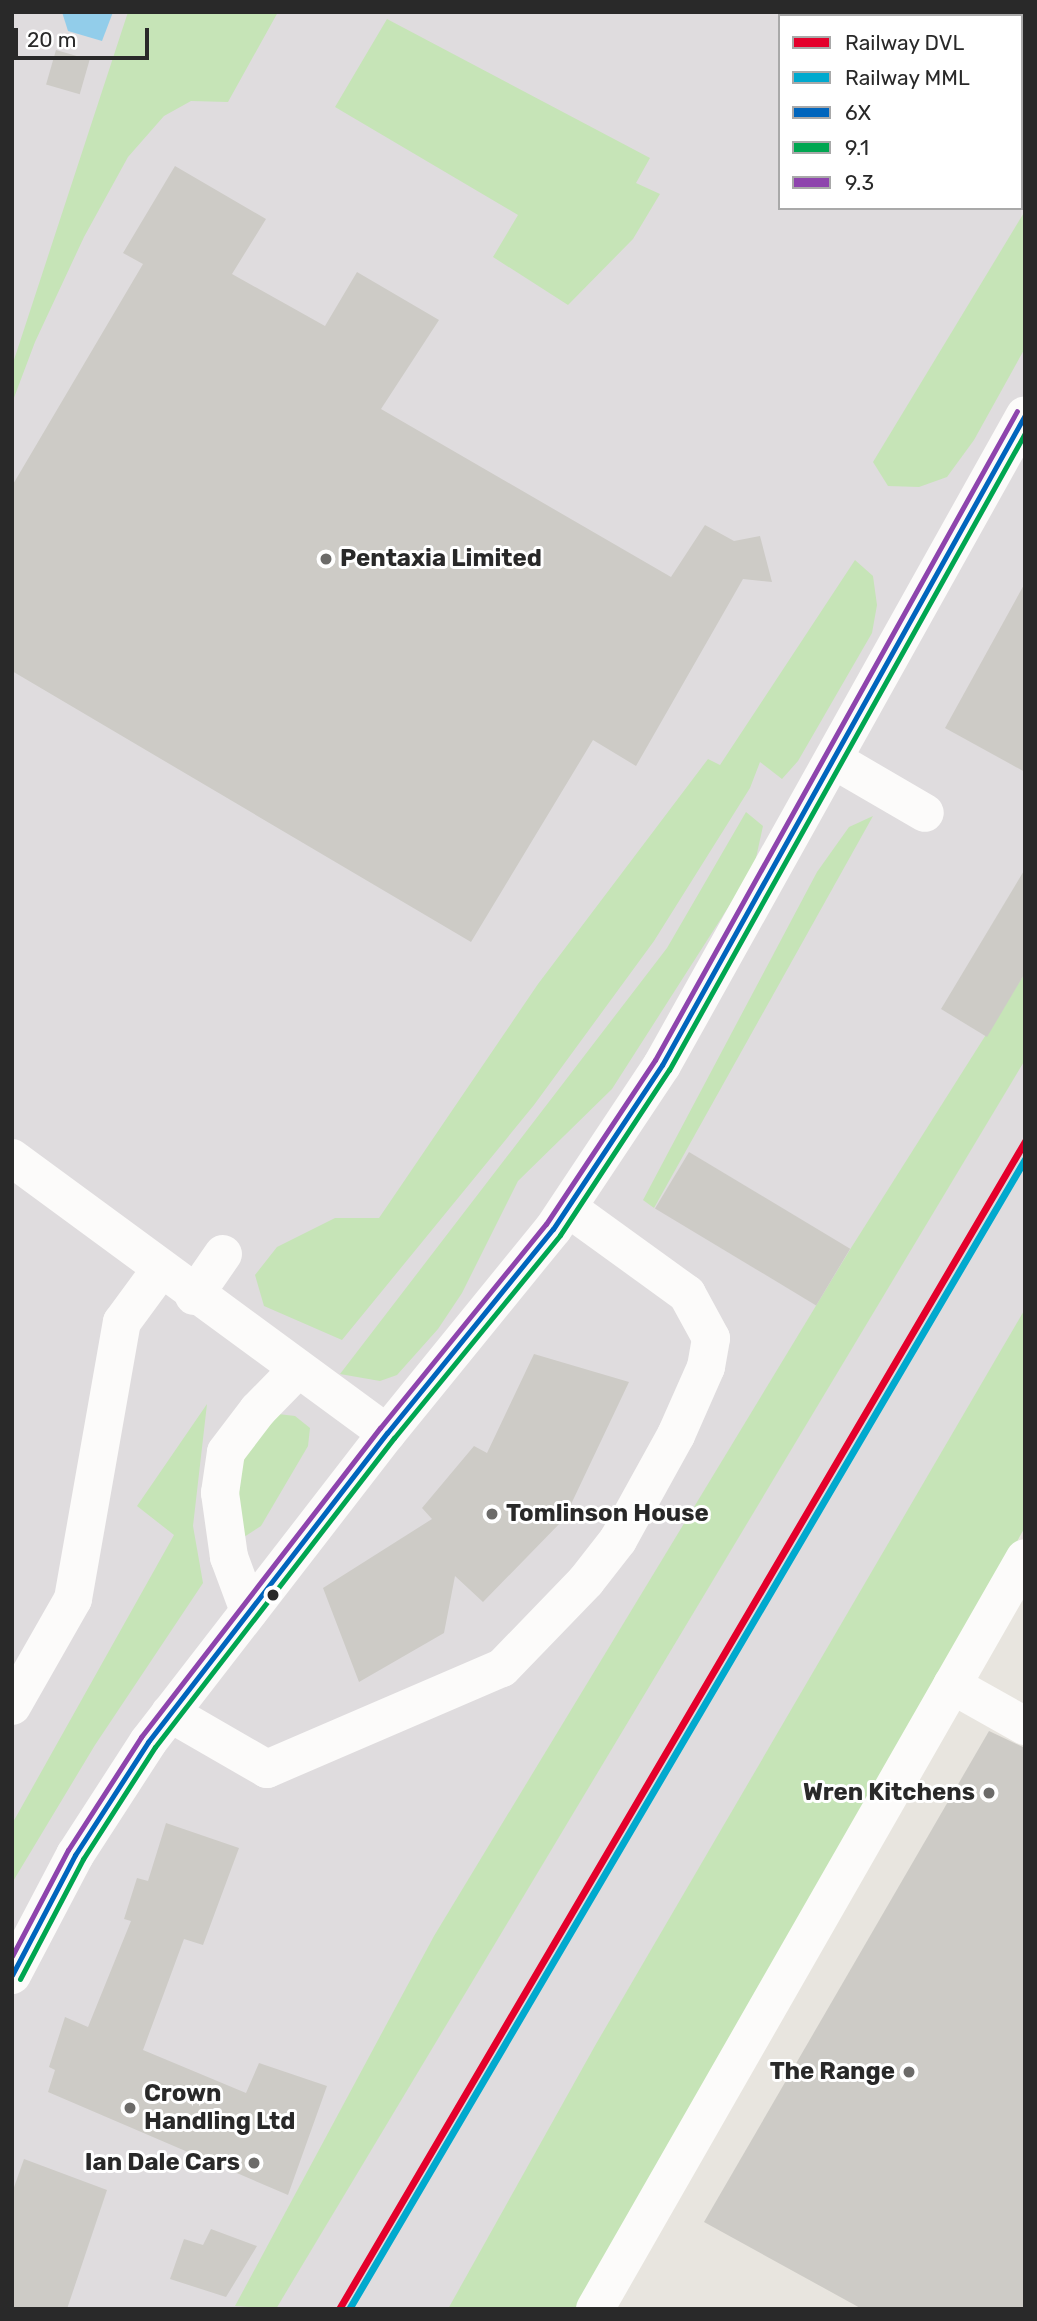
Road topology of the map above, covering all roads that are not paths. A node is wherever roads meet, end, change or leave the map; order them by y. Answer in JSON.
{"nodes":[{"id":1,"x":1025,"y":415,"type":"edge"},
{"id":2,"x":834,"y":760,"type":"junction"},
{"id":3,"x":925,"y":814,"type":"dead end"},
{"id":4,"x":12,"y":1158,"type":"edge"},
{"id":5,"x":568,"y":1208,"type":"junction"},
{"id":6,"x":223,"y":1254,"type":"dead end"},
{"id":7,"x":161,"y":1269,"type":"junction"},
{"id":8,"x":194,"y":1296,"type":"junction"},
{"id":9,"x":298,"y":1369,"type":"junction"},
{"id":10,"x":387,"y":1433,"type":"junction"},
{"id":11,"x":1025,"y":1558,"type":"edge"},
{"id":12,"x":249,"y":1611,"type":"junction"},
{"id":13,"x":952,"y":1685,"type":"junction"},
{"id":14,"x":12,"y":1706,"type":"edge"},
{"id":15,"x":170,"y":1713,"type":"junction"},
{"id":16,"x":1025,"y":1726,"type":"edge"},
{"id":17,"x":12,"y":1975,"type":"edge"},
{"id":18,"x":595,"y":2309,"type":"edge"}],
"edges":[{"from":1,"to":2,"type":"street"},
{"from":2,"to":3,"type":"street"},
{"from":2,"to":5,"type":"street"},
{"from":4,"to":7,"type":"street"},
{"from":5,"to":10,"type":"street"},
{"from":5,"to":15,"type":"street"},
{"from":6,"to":8,"type":"street"},
{"from":7,"to":8,"type":"street"},
{"from":7,"to":14,"type":"street"},
{"from":8,"to":9,"type":"street"},
{"from":9,"to":10,"type":"street"},
{"from":9,"to":12,"type":"street"},
{"from":10,"to":12,"type":"street"},
{"from":11,"to":13,"type":"street"},
{"from":12,"to":15,"type":"street"},
{"from":13,"to":16,"type":"street"},
{"from":13,"to":18,"type":"street"},
{"from":15,"to":17,"type":"street"}]}
